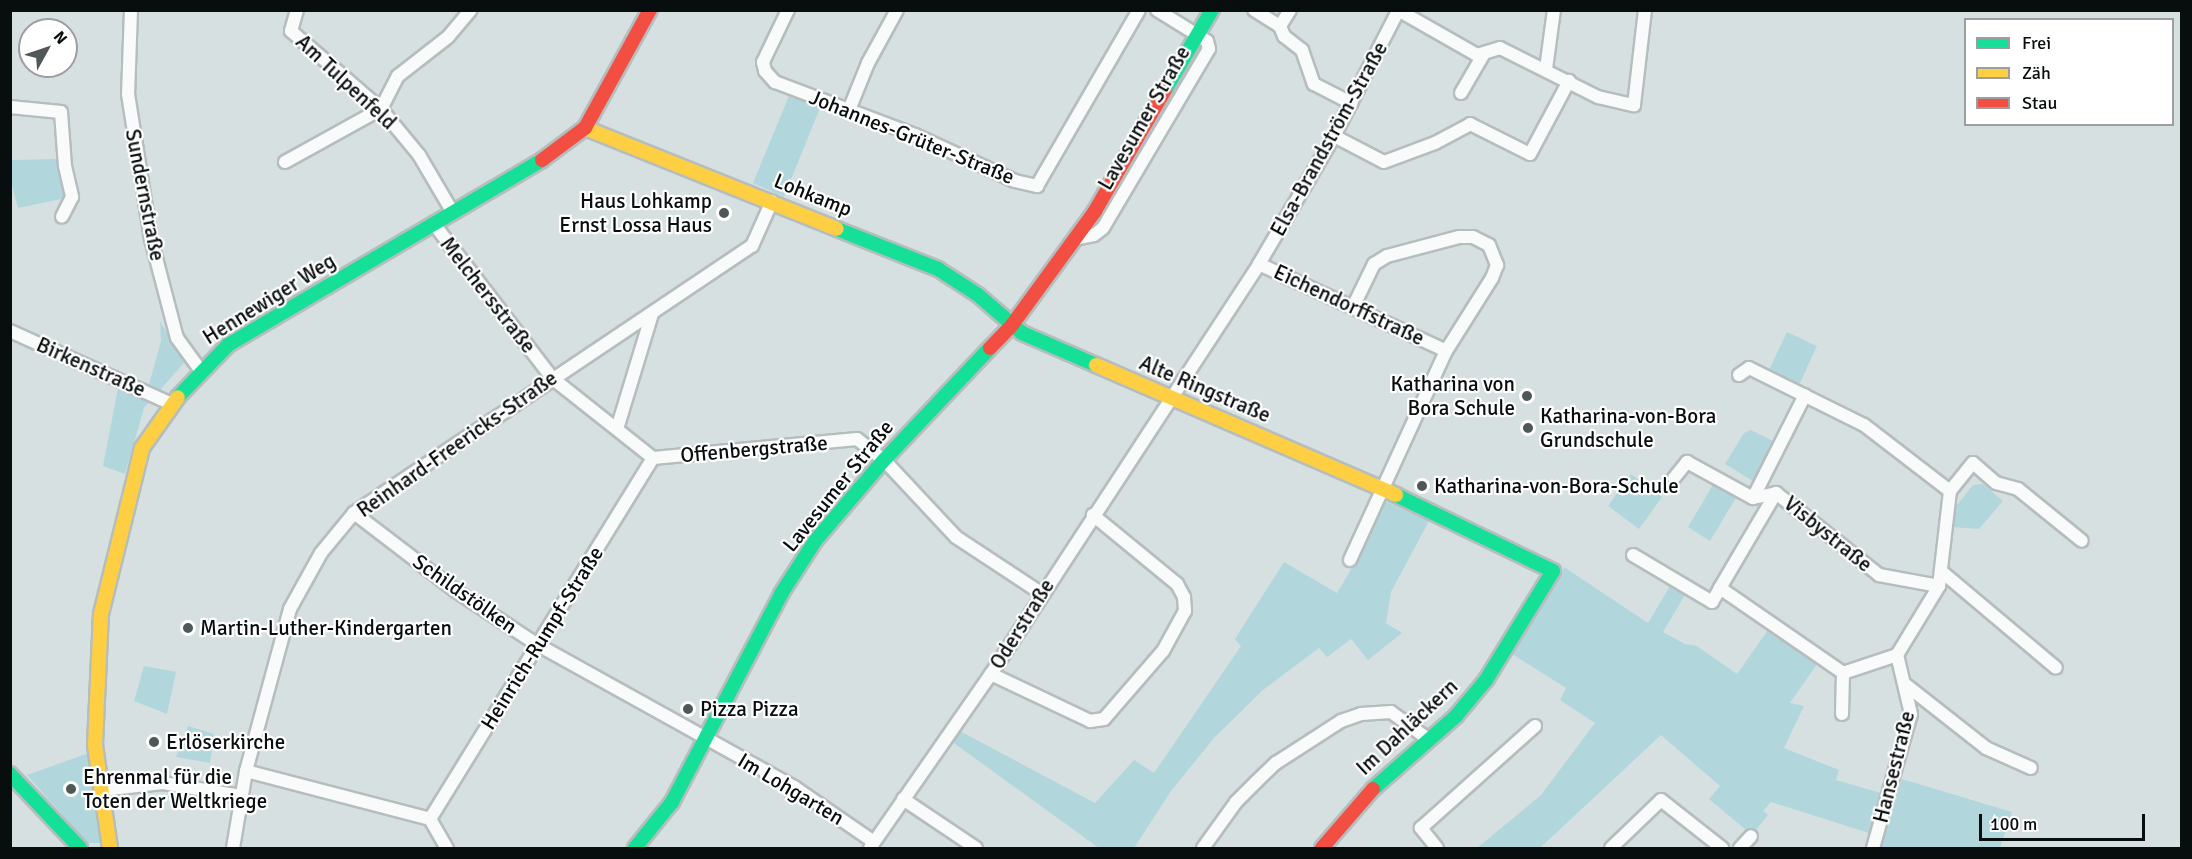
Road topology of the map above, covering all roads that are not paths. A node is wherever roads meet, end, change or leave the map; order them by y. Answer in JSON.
{"nodes":[{"id":1,"x":131,"y":10,"type":"edge"},
{"id":2,"x":297,"y":10,"type":"edge"},
{"id":3,"x":471,"y":10,"type":"edge"},
{"id":4,"x":650,"y":10,"type":"edge"},
{"id":5,"x":788,"y":10,"type":"edge"},
{"id":6,"x":897,"y":10,"type":"edge"},
{"id":7,"x":1139,"y":10,"type":"edge"},
{"id":8,"x":1157,"y":10,"type":"edge"},
{"id":9,"x":1212,"y":10,"type":"edge"},
{"id":10,"x":1254,"y":10,"type":"edge"},
{"id":11,"x":1290,"y":10,"type":"edge"},
{"id":12,"x":1554,"y":10,"type":"edge"},
{"id":13,"x":1645,"y":10,"type":"edge"},
{"id":14,"x":1397,"y":12,"type":"edge"},
{"id":15,"x":1280,"y":26,"type":"junction"},
{"id":16,"x":1198,"y":35,"type":"junction"},
{"id":17,"x":1483,"y":55,"type":"junction"},
{"id":18,"x":1546,"y":69,"type":"junction"},
{"id":19,"x":1569,"y":81,"type":"junction"},
{"id":20,"x":1461,"y":93,"type":"dead end"},
{"id":21,"x":1351,"y":103,"type":"junction"},
{"id":22,"x":10,"y":107,"type":"edge"},
{"id":23,"x":381,"y":109,"type":"junction"},
{"id":24,"x":849,"y":110,"type":"junction"},
{"id":25,"x":585,"y":128,"type":"junction"},
{"id":26,"x":1334,"y":136,"type":"junction"},
{"id":27,"x":285,"y":162,"type":"dead end"},
{"id":28,"x":772,"y":201,"type":"junction"},
{"id":29,"x":452,"y":211,"type":"junction"},
{"id":30,"x":62,"y":216,"type":"dead end"},
{"id":31,"x":434,"y":224,"type":"junction"},
{"id":32,"x":1259,"y":264,"type":"junction"},
{"id":33,"x":1354,"y":305,"type":"junction"},
{"id":34,"x":652,"y":314,"type":"junction"},
{"id":35,"x":1012,"y":325,"type":"junction"},
{"id":36,"x":10,"y":331,"type":"edge"},
{"id":37,"x":1446,"y":351,"type":"junction"},
{"id":38,"x":200,"y":370,"type":"junction"},
{"id":39,"x":1739,"y":375,"type":"dead end"},
{"id":40,"x":552,"y":378,"type":"junction"},
{"id":41,"x":1805,"y":395,"type":"junction"},
{"id":42,"x":1170,"y":396,"type":"junction"},
{"id":43,"x":172,"y":404,"type":"junction"},
{"id":44,"x":618,"y":429,"type":"junction"},
{"id":45,"x":653,"y":458,"type":"junction"},
{"id":46,"x":884,"y":460,"type":"junction"},
{"id":47,"x":1674,"y":478,"type":"dead end"},
{"id":48,"x":1383,"y":489,"type":"junction"},
{"id":49,"x":1950,"y":491,"type":"junction"},
{"id":50,"x":1776,"y":493,"type":"junction"},
{"id":51,"x":1753,"y":498,"type":"junction"},
{"id":52,"x":354,"y":513,"type":"junction"},
{"id":53,"x":1094,"y":515,"type":"junction"},
{"id":54,"x":2082,"y":541,"type":"dead end"},
{"id":55,"x":1633,"y":555,"type":"dead end"},
{"id":56,"x":1350,"y":560,"type":"dead end"},
{"id":57,"x":1553,"y":570,"type":"joint"},
{"id":58,"x":1941,"y":571,"type":"junction"},
{"id":59,"x":1939,"y":586,"type":"junction"},
{"id":60,"x":1720,"y":588,"type":"junction"},
{"id":61,"x":1041,"y":593,"type":"junction"},
{"id":62,"x":538,"y":645,"type":"junction"},
{"id":63,"x":1897,"y":655,"type":"junction"},
{"id":64,"x":2056,"y":668,"type":"dead end"},
{"id":65,"x":991,"y":674,"type":"junction"},
{"id":66,"x":1843,"y":674,"type":"junction"},
{"id":67,"x":1906,"y":685,"type":"junction"},
{"id":68,"x":1842,"y":714,"type":"dead end"},
{"id":69,"x":1535,"y":726,"type":"dead end"},
{"id":70,"x":1428,"y":739,"type":"junction"},
{"id":71,"x":705,"y":740,"type":"junction"},
{"id":72,"x":2031,"y":768,"type":"dead end"},
{"id":73,"x":246,"y":771,"type":"junction"},
{"id":74,"x":10,"y":774,"type":"edge"},
{"id":75,"x":102,"y":790,"type":"junction"},
{"id":76,"x":241,"y":796,"type":"junction"},
{"id":77,"x":903,"y":799,"type":"junction"},
{"id":78,"x":430,"y":819,"type":"junction"},
{"id":79,"x":1751,"y":836,"type":"dead end"},
{"id":80,"x":872,"y":845,"type":"edge"},
{"id":81,"x":80,"y":849,"type":"edge"},
{"id":82,"x":110,"y":849,"type":"edge"},
{"id":83,"x":233,"y":849,"type":"edge"},
{"id":84,"x":447,"y":849,"type":"edge"},
{"id":85,"x":635,"y":849,"type":"edge"},
{"id":86,"x":976,"y":849,"type":"edge"},
{"id":87,"x":1203,"y":849,"type":"edge"},
{"id":88,"x":1322,"y":849,"type":"edge"},
{"id":89,"x":1437,"y":849,"type":"edge"},
{"id":90,"x":1611,"y":849,"type":"edge"},
{"id":91,"x":1722,"y":849,"type":"edge"},
{"id":92,"x":1740,"y":849,"type":"edge"},
{"id":93,"x":1873,"y":849,"type":"edge"}],
"edges":[{"from":1,"to":38,"type":"street","name":"Sundernstraße"},
{"from":2,"to":23,"type":"street","name":"Am Tulpenfeld"},
{"from":3,"to":23,"type":"street"},
{"from":4,"to":25,"type":"street","name":"Hennewiger Weg"},
{"from":5,"to":24,"type":"street","name":"Johannes-Grüter-Straße"},
{"from":6,"to":24,"type":"street"},
{"from":7,"to":24,"type":"street","name":"Johannes-Grüter-Straße"},
{"from":8,"to":16,"type":"street"},
{"from":9,"to":16,"type":"street","name":"Lavesumer Straße"},
{"from":10,"to":15,"type":"street"},
{"from":11,"to":15,"type":"street"},
{"from":12,"to":18,"type":"street"},
{"from":13,"to":19,"type":"street"},
{"from":14,"to":17,"type":"street"},
{"from":14,"to":21,"type":"street","name":"Elsa-Brandström-Straße"},
{"from":15,"to":21,"type":"street"},
{"from":16,"to":35,"type":"street","name":"Lavesumer Straße"},
{"from":17,"to":18,"type":"street"},
{"from":17,"to":20,"type":"street"},
{"from":18,"to":19,"type":"street"},
{"from":19,"to":26,"type":"street"},
{"from":21,"to":26,"type":"street","name":"Elsa-Brandström-Straße"},
{"from":22,"to":30,"type":"street"},
{"from":23,"to":27,"type":"street"},
{"from":23,"to":29,"type":"street","name":"Am Tulpenfeld"},
{"from":25,"to":28,"type":"street","name":"Lohkamp"},
{"from":25,"to":29,"type":"street","name":"Hennewiger Weg"},
{"from":26,"to":32,"type":"street","name":"Elsa-Brandström-Straße"},
{"from":28,"to":34,"type":"street","name":"Reinhard-Freericks-Straße"},
{"from":28,"to":35,"type":"street","name":"Lohkamp"},
{"from":29,"to":31,"type":"street","name":"Hennewiger Weg"},
{"from":31,"to":38,"type":"street","name":"Hennewiger Weg"},
{"from":31,"to":40,"type":"street","name":"Melchersstraße"},
{"from":32,"to":33,"type":"street","name":"Eichendorffstraße"},
{"from":32,"to":42,"type":"street","name":"Eichendorffstraße"},
{"from":33,"to":37,"type":"street","name":"Eichendorffstraße"},
{"from":33,"to":37,"type":"street"},
{"from":34,"to":40,"type":"street","name":"Reinhard-Freericks-Straße"},
{"from":34,"to":44,"type":"street"},
{"from":35,"to":42,"type":"street","name":"Alte Ringstraße"},
{"from":35,"to":46,"type":"street","name":"Lavesumer Straße"},
{"from":36,"to":43,"type":"street","name":"Birkenstraße"},
{"from":37,"to":48,"type":"street","name":"Eichendorffstraße"},
{"from":38,"to":43,"type":"street","name":"Hennewiger Weg"},
{"from":39,"to":41,"type":"street"},
{"from":40,"to":44,"type":"street","name":"Melchersstraße"},
{"from":40,"to":52,"type":"street","name":"Reinhard-Freericks-Straße"},
{"from":41,"to":49,"type":"street"},
{"from":41,"to":51,"type":"street","name":"Visbystraße"},
{"from":42,"to":48,"type":"street","name":"Alte Ringstraße"},
{"from":42,"to":53,"type":"street","name":"Oderstraße"},
{"from":43,"to":75,"type":"street","name":"Hennewiger Weg"},
{"from":44,"to":45,"type":"street","name":"Melchersstraße"},
{"from":45,"to":46,"type":"street","name":"Offenbergstraße"},
{"from":45,"to":62,"type":"street","name":"Heinrich-Rumpf-Straße"},
{"from":46,"to":61,"type":"street","name":"Offenbergstraße"},
{"from":46,"to":71,"type":"street","name":"Lavesumer Straße"},
{"from":47,"to":51,"type":"street","name":"Visbystraße"},
{"from":48,"to":56,"type":"street"},
{"from":48,"to":57,"type":"street","name":"Alte Ringstraße"},
{"from":49,"to":54,"type":"street"},
{"from":49,"to":58,"type":"street"},
{"from":50,"to":51,"type":"street","name":"Visbystraße"},
{"from":50,"to":59,"type":"street","name":"Visbystraße"},
{"from":50,"to":60,"type":"street"},
{"from":52,"to":62,"type":"street","name":"Schildstölken"},
{"from":52,"to":73,"type":"street","name":"Reinhard-Freericks-Straße"},
{"from":53,"to":61,"type":"street","name":"Oderstraße"},
{"from":53,"to":65,"type":"street"},
{"from":55,"to":60,"type":"street"},
{"from":57,"to":70,"type":"street","name":"Im Dahläckern"},
{"from":58,"to":59,"type":"street"},
{"from":58,"to":64,"type":"street"},
{"from":59,"to":63,"type":"street"},
{"from":60,"to":66,"type":"street"},
{"from":61,"to":65,"type":"street","name":"Oderstraße"},
{"from":62,"to":71,"type":"street","name":"Schildstölken"},
{"from":62,"to":78,"type":"street","name":"Heinrich-Rumpf-Straße"},
{"from":63,"to":66,"type":"street"},
{"from":63,"to":67,"type":"street","name":"Hansestraße"},
{"from":65,"to":77,"type":"street","name":"Oderstraße"},
{"from":66,"to":68,"type":"street"},
{"from":67,"to":72,"type":"street","name":"Hansestraße"},
{"from":67,"to":93,"type":"street","name":"Hansestraße"},
{"from":69,"to":89,"type":"street"},
{"from":70,"to":87,"type":"street"},
{"from":70,"to":88,"type":"street","name":"Im Dahläckern"},
{"from":71,"to":80,"type":"street","name":"Im Lohgarten"},
{"from":71,"to":85,"type":"street","name":"Lavesumer Straße"},
{"from":73,"to":76,"type":"street","name":"Reinhard-Freericks-Straße"},
{"from":73,"to":78,"type":"street"},
{"from":74,"to":81,"type":"street"},
{"from":75,"to":76,"type":"street"},
{"from":75,"to":82,"type":"street","name":"Hennewiger Weg"},
{"from":76,"to":83,"type":"street","name":"Reinhard-Freericks-Straße"},
{"from":77,"to":80,"type":"street","name":"Oderstraße"},
{"from":77,"to":86,"type":"street"},
{"from":78,"to":84,"type":"street"},
{"from":79,"to":92,"type":"street"},
{"from":90,"to":91,"type":"street"}]}
